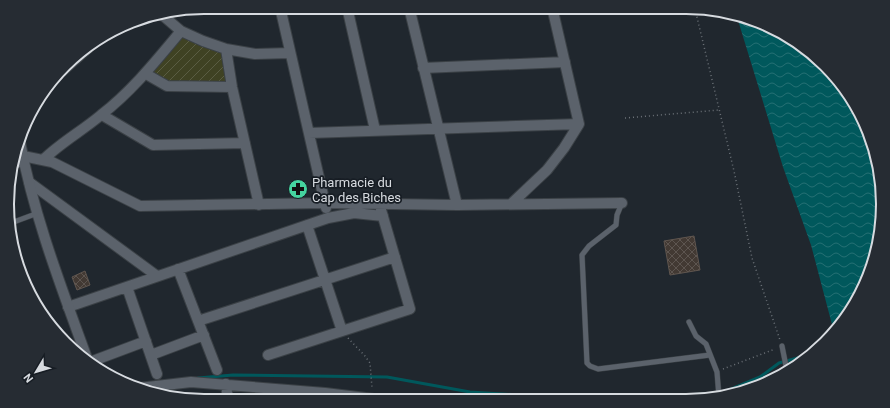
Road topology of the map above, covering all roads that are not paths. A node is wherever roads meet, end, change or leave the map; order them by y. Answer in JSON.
{"nodes":[{"id":1,"x":282,"y":14,"type":"edge"},
{"id":2,"x":349,"y":14,"type":"edge"},
{"id":3,"x":410,"y":14,"type":"edge"},
{"id":4,"x":554,"y":14,"type":"edge"},
{"id":5,"x":166,"y":18,"type":"edge"},
{"id":6,"x":181,"y":31,"type":"junction"},
{"id":7,"x":226,"y":49,"type":"junction"},
{"id":8,"x":290,"y":53,"type":"junction"},
{"id":9,"x":565,"y":62,"type":"junction"},
{"id":10,"x":423,"y":68,"type":"junction"},
{"id":11,"x":146,"y":74,"type":"junction"},
{"id":12,"x":232,"y":87,"type":"junction"},
{"id":13,"x":102,"y":115,"type":"junction"},
{"id":14,"x":579,"y":124,"type":"junction"},
{"id":15,"x":438,"y":128,"type":"junction"},
{"id":16,"x":375,"y":130,"type":"junction"},
{"id":17,"x":308,"y":132,"type":"junction"},
{"id":18,"x":245,"y":143,"type":"junction"},
{"id":19,"x":21,"y":151,"type":"edge"},
{"id":20,"x":23,"y":160,"type":"junction"},
{"id":21,"x":42,"y":160,"type":"junction"},
{"id":22,"x":19,"y":163,"type":"edge"},
{"id":23,"x":29,"y":182,"type":"junction"},
{"id":24,"x":324,"y":203,"type":"junction"},
{"id":25,"x":622,"y":203,"type":"joint"},
{"id":26,"x":379,"y":204,"type":"junction"},
{"id":27,"x":511,"y":204,"type":"junction"},
{"id":28,"x":259,"y":205,"type":"junction"},
{"id":29,"x":457,"y":205,"type":"junction"},
{"id":30,"x":38,"y":213,"type":"junction"},
{"id":31,"x":383,"y":216,"type":"junction"},
{"id":32,"x":328,"y":218,"type":"junction"},
{"id":33,"x":15,"y":222,"type":"edge"},
{"id":34,"x":307,"y":225,"type":"junction"},
{"id":35,"x":395,"y":257,"type":"junction"},
{"id":36,"x":178,"y":269,"type":"junction"},
{"id":37,"x":157,"y":276,"type":"junction"},
{"id":38,"x":325,"y":280,"type":"junction"},
{"id":39,"x":127,"y":287,"type":"junction"},
{"id":40,"x":68,"y":307,"type":"junction"},
{"id":41,"x":198,"y":321,"type":"junction"},
{"id":42,"x":690,"y":322,"type":"dead end"},
{"id":43,"x":342,"y":331,"type":"junction"},
{"id":44,"x":204,"y":335,"type":"junction"},
{"id":45,"x":146,"y":341,"type":"junction"},
{"id":46,"x":782,"y":346,"type":"road end"},
{"id":47,"x":86,"y":353,"type":"edge"},
{"id":48,"x":151,"y":355,"type":"junction"},
{"id":49,"x":268,"y":355,"type":"dead end"},
{"id":50,"x":710,"y":355,"type":"junction"},
{"id":51,"x":94,"y":359,"type":"edge"},
{"id":52,"x":786,"y":366,"type":"edge"},
{"id":53,"x":217,"y":370,"type":"dead end"},
{"id":54,"x":157,"y":374,"type":"dead end"},
{"id":55,"x":226,"y":384,"type":"junction"},
{"id":56,"x":160,"y":389,"type":"edge"},
{"id":57,"x":272,"y":389,"type":"junction"},
{"id":58,"x":718,"y":391,"type":"edge"},
{"id":59,"x":227,"y":394,"type":"edge"},
{"id":60,"x":273,"y":394,"type":"edge"},
{"id":61,"x":305,"y":394,"type":"edge"}],
"edges":[{"from":1,"to":8,"type":"street"},
{"from":2,"to":16,"type":"street"},
{"from":3,"to":10,"type":"street"},
{"from":4,"to":9,"type":"street"},
{"from":5,"to":6,"type":"street"},
{"from":6,"to":7,"type":"street"},
{"from":6,"to":11,"type":"street"},
{"from":7,"to":8,"type":"street"},
{"from":7,"to":12,"type":"street"},
{"from":8,"to":17,"type":"street"},
{"from":9,"to":10,"type":"street"},
{"from":9,"to":14,"type":"street"},
{"from":10,"to":15,"type":"street"},
{"from":11,"to":12,"type":"street"},
{"from":11,"to":13,"type":"street"},
{"from":12,"to":18,"type":"street"},
{"from":13,"to":18,"type":"street"},
{"from":13,"to":21,"type":"street"},
{"from":14,"to":15,"type":"street"},
{"from":14,"to":27,"type":"street"},
{"from":15,"to":16,"type":"street"},
{"from":15,"to":29,"type":"street"},
{"from":16,"to":17,"type":"street"},
{"from":17,"to":24,"type":"street"},
{"from":18,"to":28,"type":"street"},
{"from":19,"to":20,"type":"street"},
{"from":20,"to":21,"type":"street"},
{"from":20,"to":22,"type":"lane"},
{"from":20,"to":23,"type":"street"},
{"from":21,"to":28,"type":"street"},
{"from":23,"to":30,"type":"street"},
{"from":23,"to":37,"type":"street"},
{"from":24,"to":26,"type":"street"},
{"from":24,"to":28,"type":"street"},
{"from":24,"to":32,"type":"street"},
{"from":25,"to":27,"type":"street"},
{"from":25,"to":50,"type":"lane"},
{"from":26,"to":29,"type":"street"},
{"from":26,"to":31,"type":"street"},
{"from":27,"to":29,"type":"street"},
{"from":30,"to":33,"type":"lane"},
{"from":30,"to":40,"type":"street"},
{"from":31,"to":32,"type":"street"},
{"from":31,"to":35,"type":"street"},
{"from":32,"to":34,"type":"street"},
{"from":34,"to":36,"type":"street"},
{"from":34,"to":38,"type":"street"},
{"from":35,"to":38,"type":"street"},
{"from":35,"to":43,"type":"street"},
{"from":36,"to":37,"type":"street"},
{"from":36,"to":41,"type":"street"},
{"from":37,"to":39,"type":"street"},
{"from":38,"to":41,"type":"street"},
{"from":38,"to":43,"type":"street"},
{"from":39,"to":40,"type":"street"},
{"from":39,"to":45,"type":"street"},
{"from":40,"to":47,"type":"street"},
{"from":41,"to":44,"type":"street"},
{"from":42,"to":50,"type":"lane"},
{"from":43,"to":49,"type":"street"},
{"from":44,"to":48,"type":"street"},
{"from":44,"to":53,"type":"street"},
{"from":45,"to":48,"type":"street"},
{"from":45,"to":51,"type":"street"},
{"from":46,"to":52,"type":"lane"},
{"from":48,"to":54,"type":"street"},
{"from":50,"to":58,"type":"lane"},
{"from":55,"to":56,"type":"street"},
{"from":55,"to":57,"type":"street"},
{"from":55,"to":59,"type":"street"},
{"from":57,"to":60,"type":"street"},
{"from":57,"to":61,"type":"street"}]}
